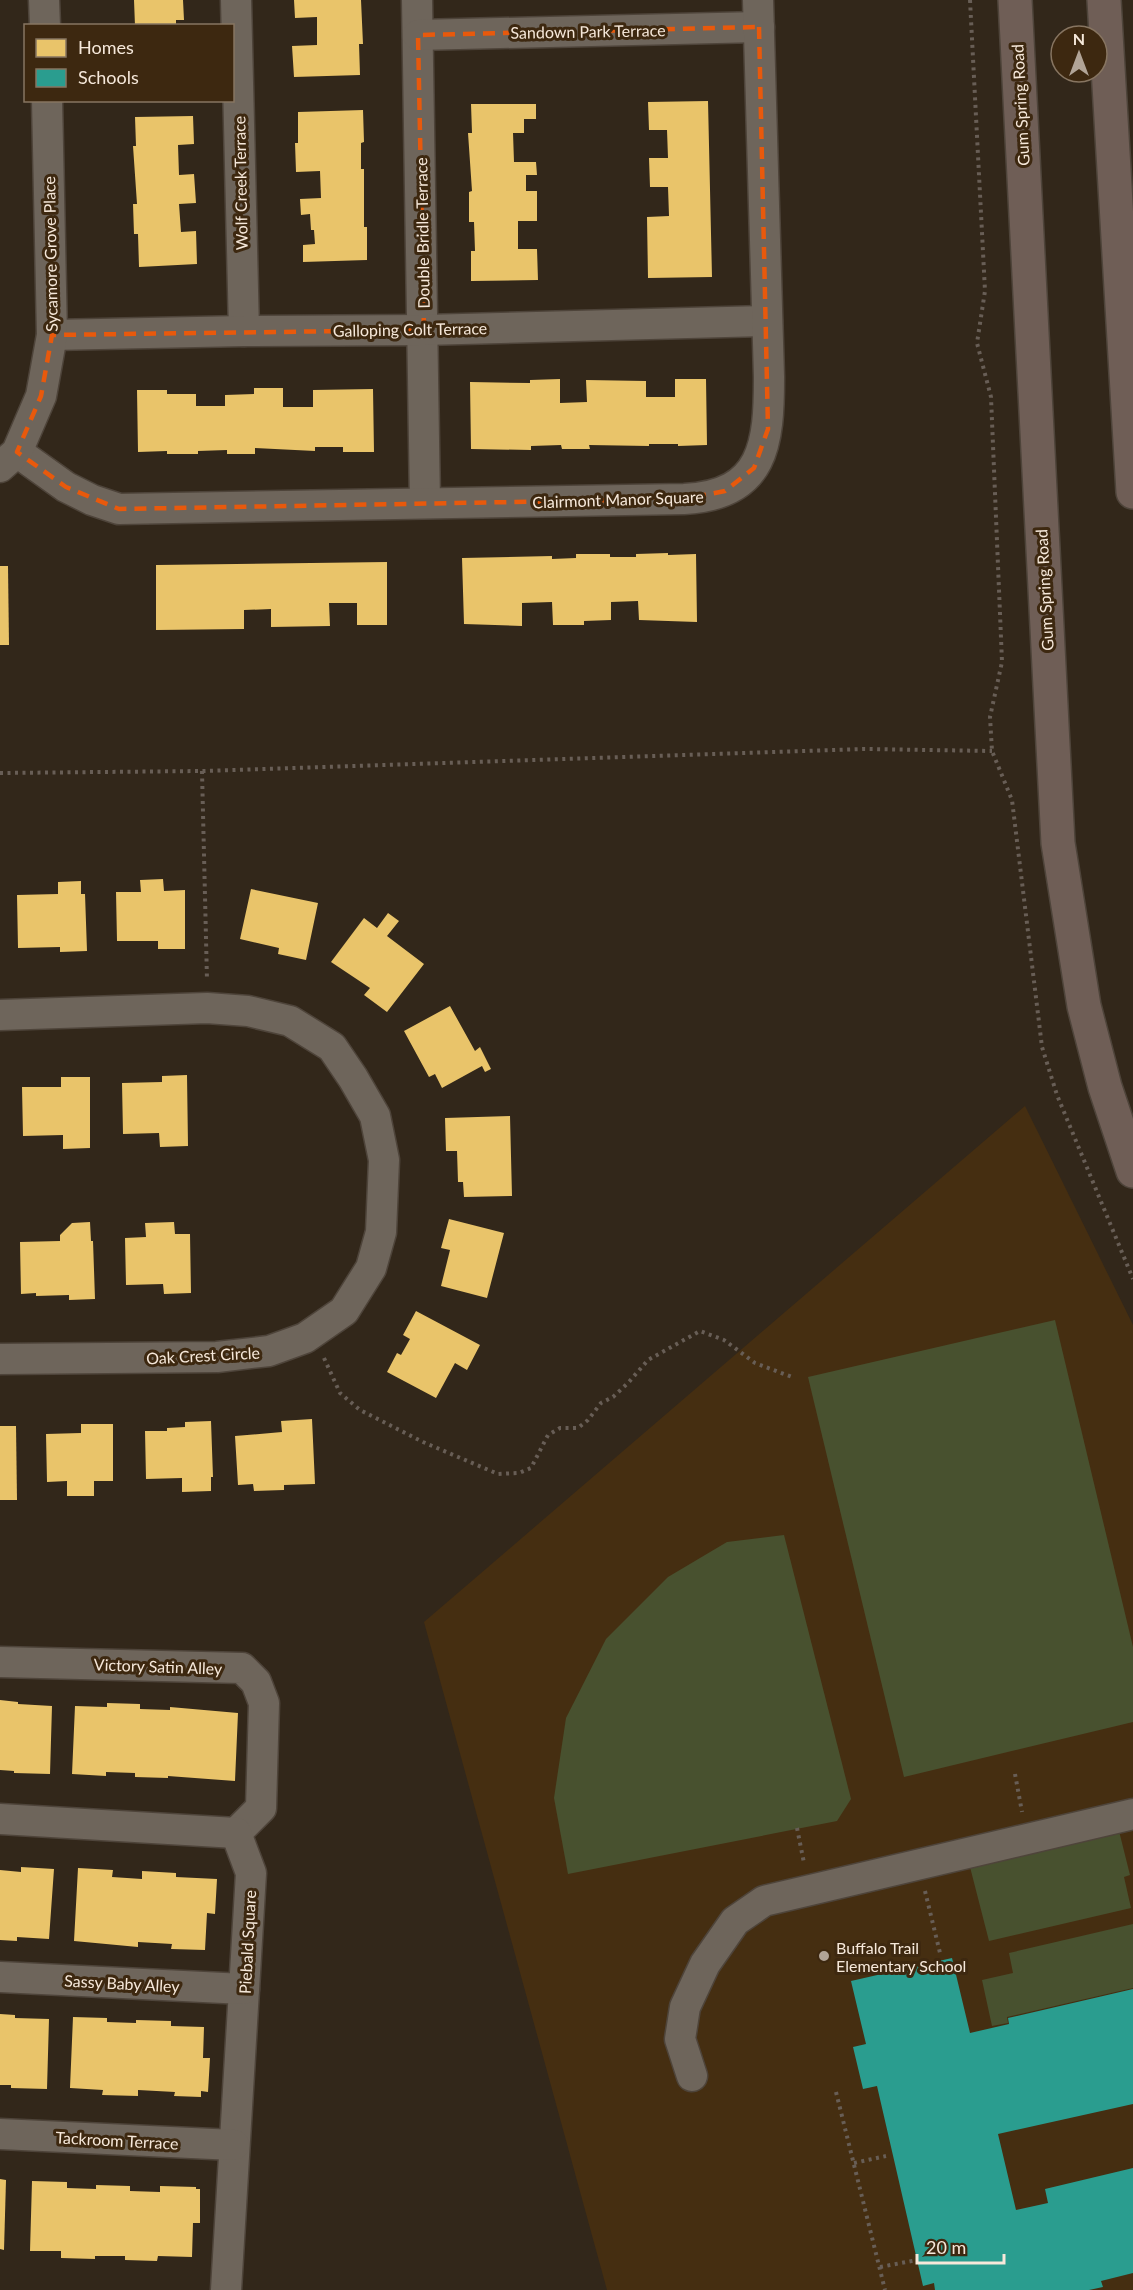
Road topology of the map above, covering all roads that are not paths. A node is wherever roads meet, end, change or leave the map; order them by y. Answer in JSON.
{"nodes":[{"id":1,"x":44,"y":0,"type":"edge"},
{"id":2,"x":236,"y":0,"type":"edge"},
{"id":3,"x":417,"y":0,"type":"edge"},
{"id":4,"x":1015,"y":0,"type":"edge"},
{"id":5,"x":1104,"y":0,"type":"edge"},
{"id":6,"x":758,"y":14,"type":"edge"},
{"id":7,"x":45,"y":24,"type":"edge"},
{"id":8,"x":418,"y":35,"type":"junction"},
{"id":9,"x":47,"y":102,"type":"edge"},
{"id":10,"x":767,"y":321,"type":"junction"},
{"id":11,"x":424,"y":330,"type":"junction"},
{"id":12,"x":244,"y":331,"type":"junction"},
{"id":13,"x":52,"y":336,"type":"junction"},
{"id":14,"x":9,"y":459,"type":"edge"},
{"id":15,"x":1133,"y":492,"type":"edge"},
{"id":16,"x":425,"y":503,"type":"junction"},
{"id":17,"x":0,"y":1015,"type":"edge"},
{"id":18,"x":1133,"y":1171,"type":"edge"},
{"id":19,"x":0,"y":1359,"type":"edge"},
{"id":20,"x":0,"y":1662,"type":"edge"},
{"id":21,"x":1133,"y":1814,"type":"edge"},
{"id":22,"x":0,"y":1818,"type":"edge"},
{"id":23,"x":236,"y":1833,"type":"junction"},
{"id":24,"x":0,"y":1977,"type":"edge"},
{"id":25,"x":244,"y":1989,"type":"junction"},
{"id":26,"x":692,"y":2076,"type":"dead end"},
{"id":27,"x":0,"y":2134,"type":"edge"},
{"id":28,"x":234,"y":2145,"type":"junction"},
{"id":29,"x":226,"y":2290,"type":"edge"}],
"edges":[{"from":1,"to":7,"type":"street"},
{"from":2,"to":12,"type":"street","name":"Wolf Creek Terrace"},
{"from":3,"to":8,"type":"street","name":"Double Bridle Terrace"},
{"from":4,"to":18,"type":"main road","name":"Gum Spring Road"},
{"from":5,"to":15,"type":"main road"},
{"from":6,"to":8,"type":"street","name":"Sandown Park Terrace"},
{"from":6,"to":10,"type":"street","name":"Clairmont Manor Square"},
{"from":8,"to":11,"type":"street","name":"Double Bridle Terrace"},
{"from":9,"to":13,"type":"street","name":"Sycamore Grove Place"},
{"from":10,"to":11,"type":"street","name":"Galloping Colt Terrace"},
{"from":10,"to":16,"type":"street","name":"Clairmont Manor Square"},
{"from":11,"to":12,"type":"street","name":"Galloping Colt Terrace"},
{"from":11,"to":16,"type":"street","name":"Double Bridle Terrace"},
{"from":12,"to":13,"type":"street","name":"Galloping Colt Terrace"},
{"from":13,"to":14,"type":"street","name":"Sycamore Grove Place"},
{"from":14,"to":16,"type":"street","name":"Clairmont Manor Square"},
{"from":17,"to":19,"type":"street","name":"Oak Crest Circle"},
{"from":20,"to":23,"type":"street","name":"Victory Satin Alley"},
{"from":21,"to":26,"type":"street"},
{"from":22,"to":23,"type":"street"},
{"from":23,"to":25,"type":"street","name":"Piebald Square"},
{"from":24,"to":25,"type":"street","name":"Sassy Baby Alley"},
{"from":25,"to":28,"type":"street","name":"Piebald Square"},
{"from":27,"to":28,"type":"street","name":"Tackroom Terrace"},
{"from":28,"to":29,"type":"street","name":"Piebald Square"}]}
